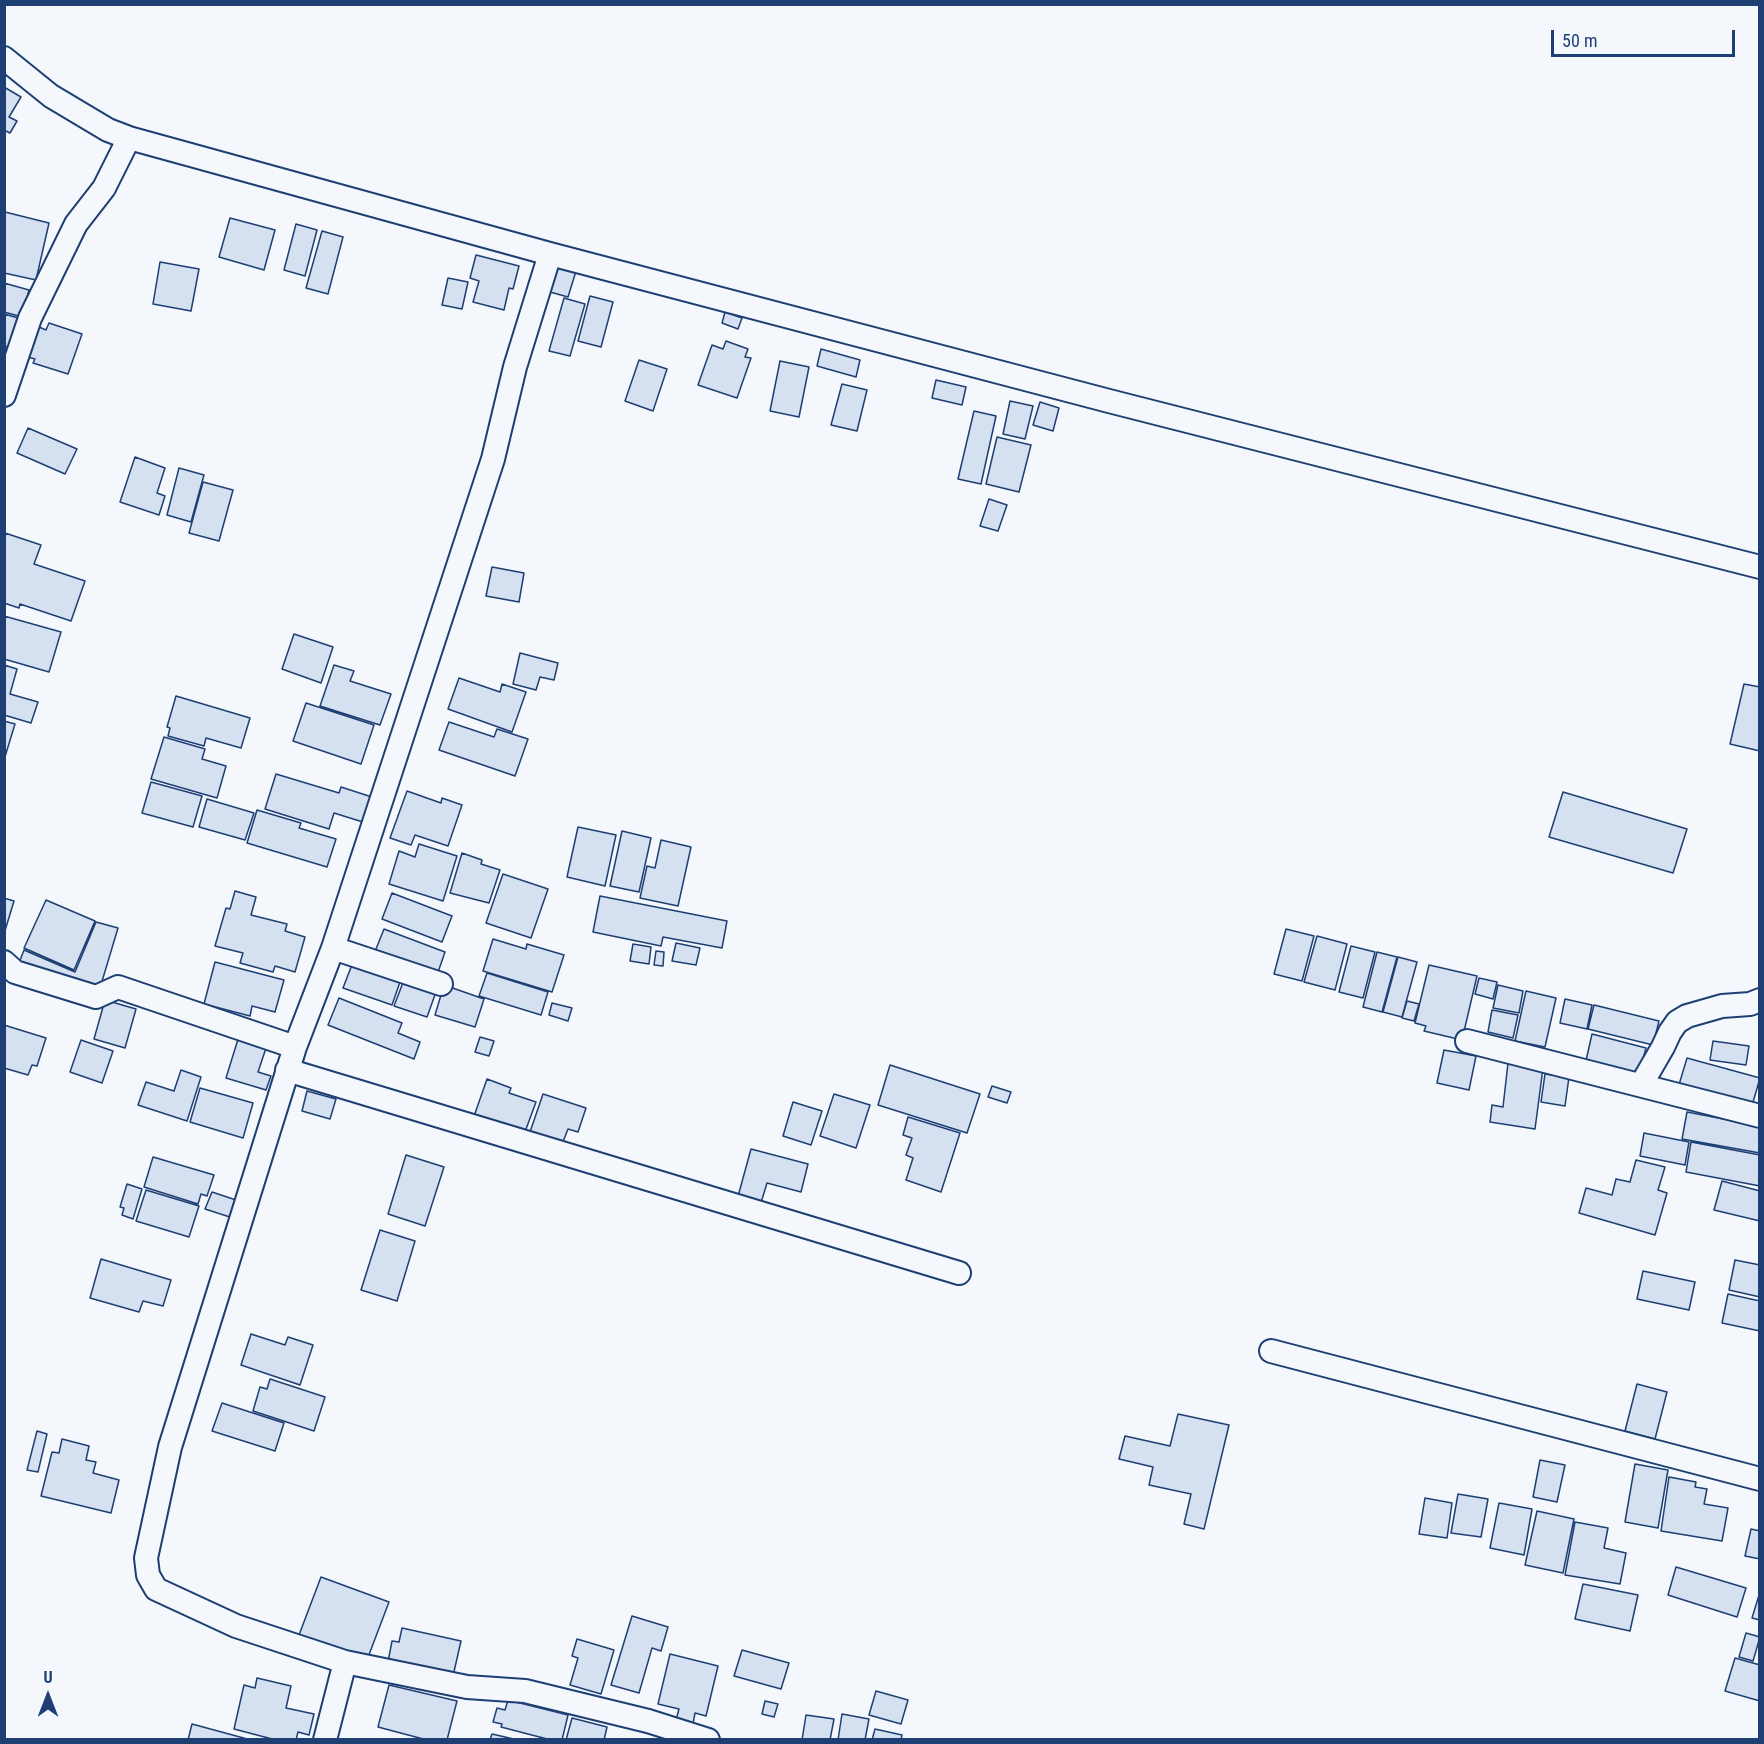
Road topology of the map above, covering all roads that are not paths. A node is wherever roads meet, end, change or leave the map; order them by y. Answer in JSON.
{"nodes":[{"id":1,"x":4,"y":58,"type":"edge"},
{"id":2,"x":129,"y":138,"type":"junction"},
{"id":3,"x":550,"y":254,"type":"junction"},
{"id":4,"x":4,"y":395,"type":"edge"},
{"id":5,"x":1760,"y":567,"type":"edge"},
{"id":6,"x":333,"y":948,"type":"junction"},
{"id":7,"x":4,"y":962,"type":"edge"},
{"id":8,"x":441,"y":984,"type":"dead end"},
{"id":9,"x":1760,"y":1000,"type":"edge"},
{"id":10,"x":1467,"y":1041,"type":"dead end"},
{"id":11,"x":295,"y":1047,"type":"junction"},
{"id":12,"x":287,"y":1070,"type":"junction"},
{"id":13,"x":1641,"y":1085,"type":"junction"},
{"id":14,"x":1760,"y":1116,"type":"edge"},
{"id":15,"x":959,"y":1273,"type":"dead end"},
{"id":16,"x":1271,"y":1351,"type":"dead end"},
{"id":17,"x":1760,"y":1479,"type":"edge"},
{"id":18,"x":345,"y":1662,"type":"junction"},
{"id":19,"x":325,"y":1740,"type":"edge"},
{"id":20,"x":708,"y":1740,"type":"edge"}],
"edges":[{"from":1,"to":2,"type":"street"},
{"from":2,"to":3,"type":"street"},
{"from":2,"to":4,"type":"street"},
{"from":3,"to":5,"type":"street"},
{"from":3,"to":6,"type":"street"},
{"from":6,"to":8,"type":"street"},
{"from":6,"to":11,"type":"street"},
{"from":7,"to":11,"type":"street"},
{"from":9,"to":13,"type":"street"},
{"from":10,"to":13,"type":"street"},
{"from":11,"to":12,"type":"street"},
{"from":12,"to":15,"type":"street"},
{"from":12,"to":18,"type":"street"},
{"from":13,"to":14,"type":"street"},
{"from":16,"to":17,"type":"street"},
{"from":18,"to":19,"type":"street"},
{"from":18,"to":20,"type":"street"}]}
